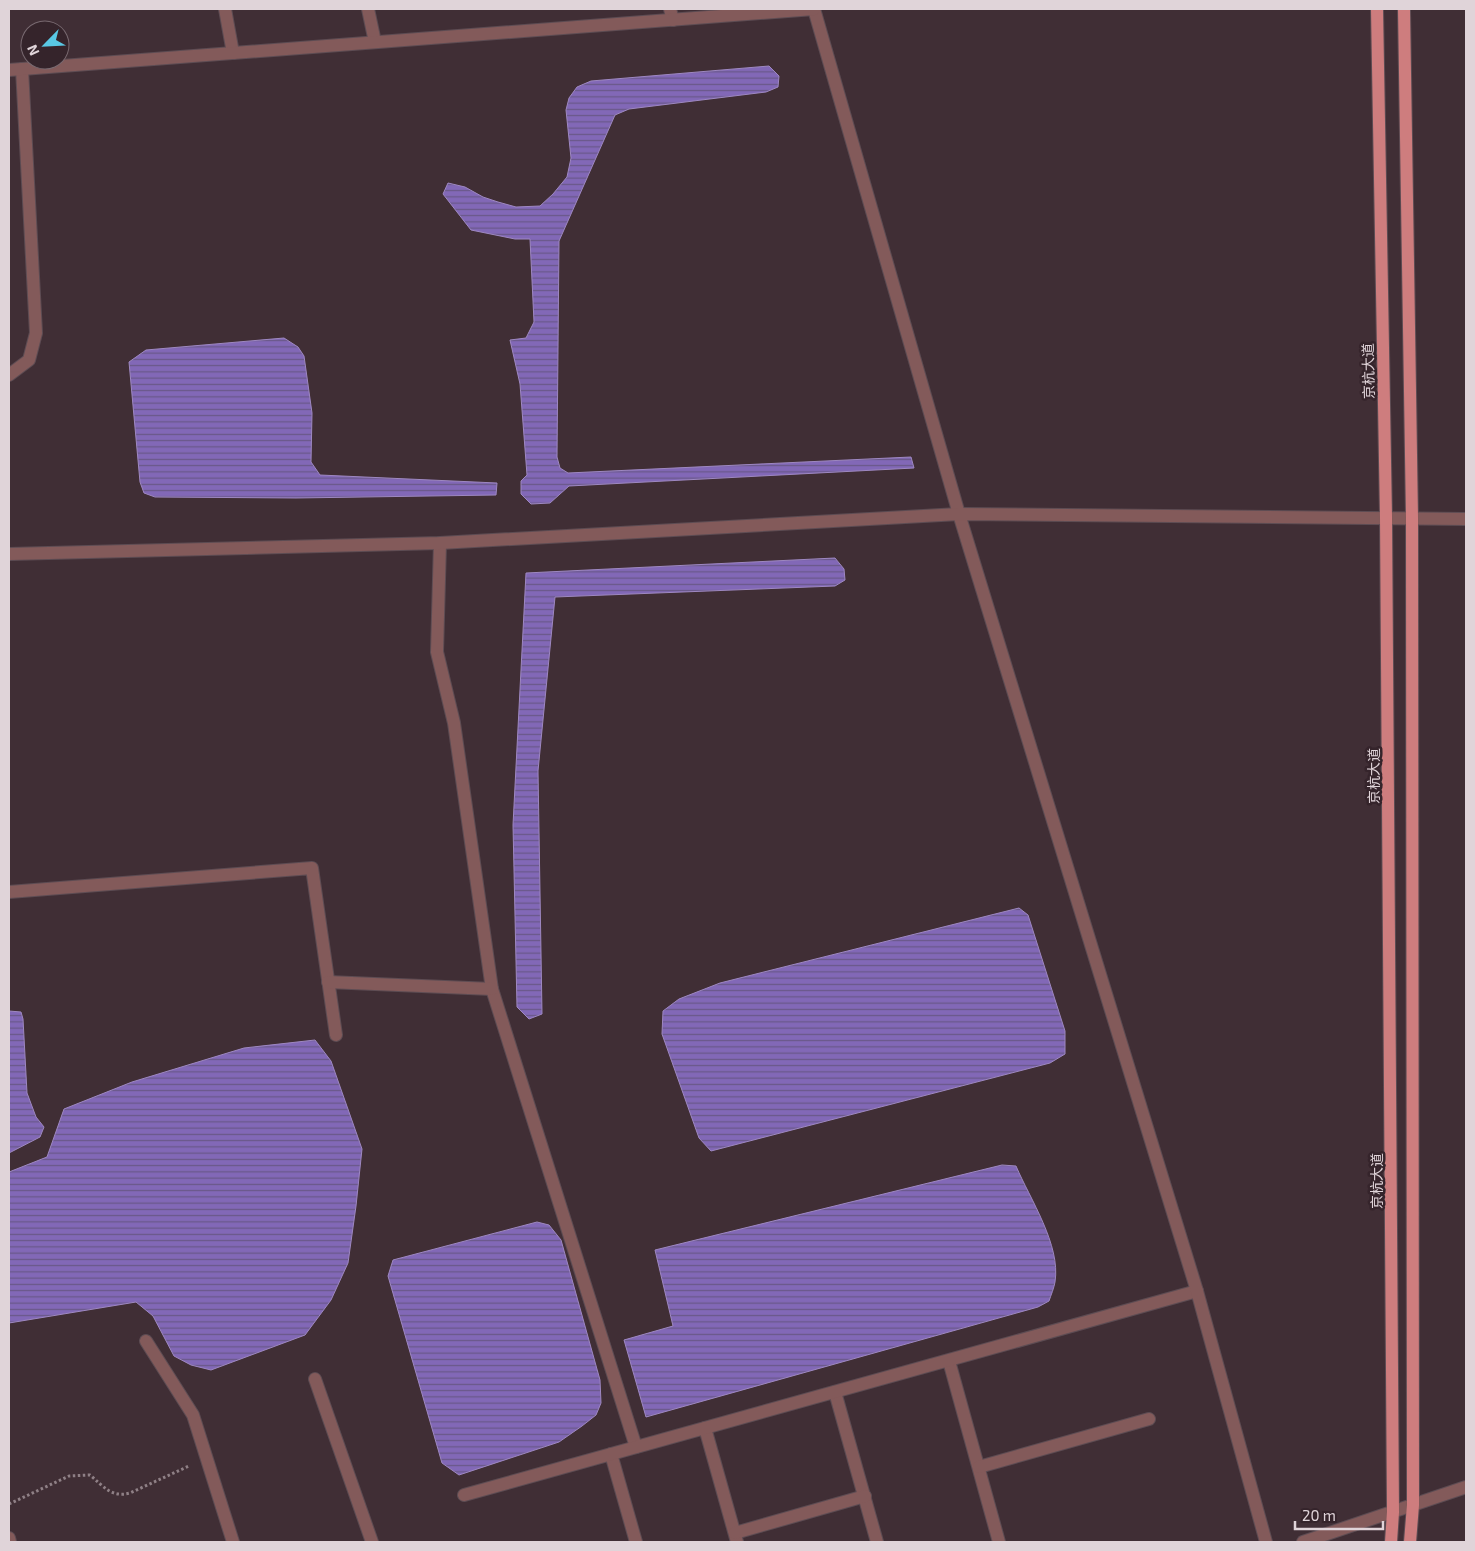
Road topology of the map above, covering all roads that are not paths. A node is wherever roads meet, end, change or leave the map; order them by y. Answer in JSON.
{"nodes":[{"id":1,"x":226,"y":9,"type":"edge"},
{"id":2,"x":368,"y":9,"type":"edge"},
{"id":3,"x":814,"y":9,"type":"edge"},
{"id":4,"x":1377,"y":9,"type":"edge"},
{"id":5,"x":1404,"y":9,"type":"edge"},
{"id":6,"x":672,"y":14,"type":"edge"},
{"id":7,"x":375,"y":42,"type":"junction"},
{"id":8,"x":233,"y":53,"type":"junction"},
{"id":9,"x":70,"y":65,"type":"edge"},
{"id":10,"x":22,"y":70,"type":"edge"},
{"id":11,"x":9,"y":375,"type":"edge"},
{"id":12,"x":959,"y":514,"type":"junction"},
{"id":13,"x":1386,"y":518,"type":"junction"},
{"id":14,"x":1412,"y":518,"type":"junction"},
{"id":15,"x":1466,"y":519,"type":"edge"},
{"id":16,"x":440,"y":543,"type":"junction"},
{"id":17,"x":9,"y":554,"type":"edge"},
{"id":18,"x":9,"y":892,"type":"edge"},
{"id":19,"x":328,"y":982,"type":"junction"},
{"id":20,"x":492,"y":988,"type":"junction"},
{"id":21,"x":336,"y":1036,"type":"dead end"},
{"id":22,"x":1197,"y":1291,"type":"junction"},
{"id":23,"x":146,"y":1341,"type":"dead end"},
{"id":24,"x":949,"y":1361,"type":"junction"},
{"id":25,"x":315,"y":1379,"type":"dead end"},
{"id":26,"x":835,"y":1392,"type":"junction"},
{"id":27,"x":1149,"y":1419,"type":"dead end"},
{"id":28,"x":705,"y":1428,"type":"junction"},
{"id":29,"x":636,"y":1447,"type":"junction"},
{"id":30,"x":612,"y":1454,"type":"junction"},
{"id":31,"x":979,"y":1467,"type":"junction"},
{"id":32,"x":1466,"y":1488,"type":"edge"},
{"id":33,"x":464,"y":1495,"type":"dead end"},
{"id":34,"x":865,"y":1496,"type":"junction"},
{"id":35,"x":1413,"y":1505,"type":"junction"},
{"id":36,"x":1393,"y":1512,"type":"junction"},
{"id":37,"x":9,"y":1538,"type":"edge"},
{"id":38,"x":736,"y":1538,"type":"edge"},
{"id":39,"x":10,"y":1542,"type":"edge"},
{"id":40,"x":233,"y":1542,"type":"edge"},
{"id":41,"x":372,"y":1542,"type":"edge"},
{"id":42,"x":636,"y":1542,"type":"edge"},
{"id":43,"x":877,"y":1542,"type":"edge"},
{"id":44,"x":999,"y":1542,"type":"edge"},
{"id":45,"x":1266,"y":1542,"type":"edge"},
{"id":46,"x":1303,"y":1542,"type":"edge"},
{"id":47,"x":1391,"y":1542,"type":"edge"},
{"id":48,"x":1410,"y":1542,"type":"edge"}],
"edges":[{"from":1,"to":8,"type":"street"},
{"from":2,"to":7,"type":"street"},
{"from":3,"to":6,"type":"street"},
{"from":3,"to":12,"type":"street"},
{"from":4,"to":13,"type":"main road","name":"京杭大道"},
{"from":5,"to":14,"type":"main road"},
{"from":6,"to":7,"type":"street"},
{"from":7,"to":8,"type":"street"},
{"from":8,"to":9,"type":"street"},
{"from":10,"to":11,"type":"street"},
{"from":12,"to":13,"type":"street"},
{"from":12,"to":16,"type":"street"},
{"from":12,"to":22,"type":"street"},
{"from":13,"to":14,"type":"street"},
{"from":13,"to":36,"type":"main road","name":"京杭大道"},
{"from":14,"to":15,"type":"street"},
{"from":14,"to":35,"type":"main road"},
{"from":16,"to":17,"type":"street"},
{"from":16,"to":20,"type":"street"},
{"from":18,"to":19,"type":"street"},
{"from":19,"to":20,"type":"street"},
{"from":19,"to":21,"type":"street"},
{"from":20,"to":29,"type":"street"},
{"from":22,"to":24,"type":"street"},
{"from":22,"to":45,"type":"street"},
{"from":23,"to":40,"type":"street"},
{"from":24,"to":26,"type":"street"},
{"from":24,"to":31,"type":"street"},
{"from":25,"to":41,"type":"street"},
{"from":26,"to":28,"type":"street"},
{"from":26,"to":34,"type":"street"},
{"from":27,"to":31,"type":"street"},
{"from":28,"to":29,"type":"street"},
{"from":28,"to":38,"type":"street"},
{"from":29,"to":30,"type":"street"},
{"from":30,"to":33,"type":"street"},
{"from":30,"to":42,"type":"street"},
{"from":31,"to":44,"type":"street"},
{"from":32,"to":35,"type":"street"},
{"from":34,"to":38,"type":"street"},
{"from":34,"to":43,"type":"street"},
{"from":35,"to":36,"type":"street"},
{"from":35,"to":48,"type":"main road"},
{"from":36,"to":46,"type":"street"},
{"from":36,"to":47,"type":"main road","name":"京杭大道"},
{"from":37,"to":39,"type":"street"}]}
